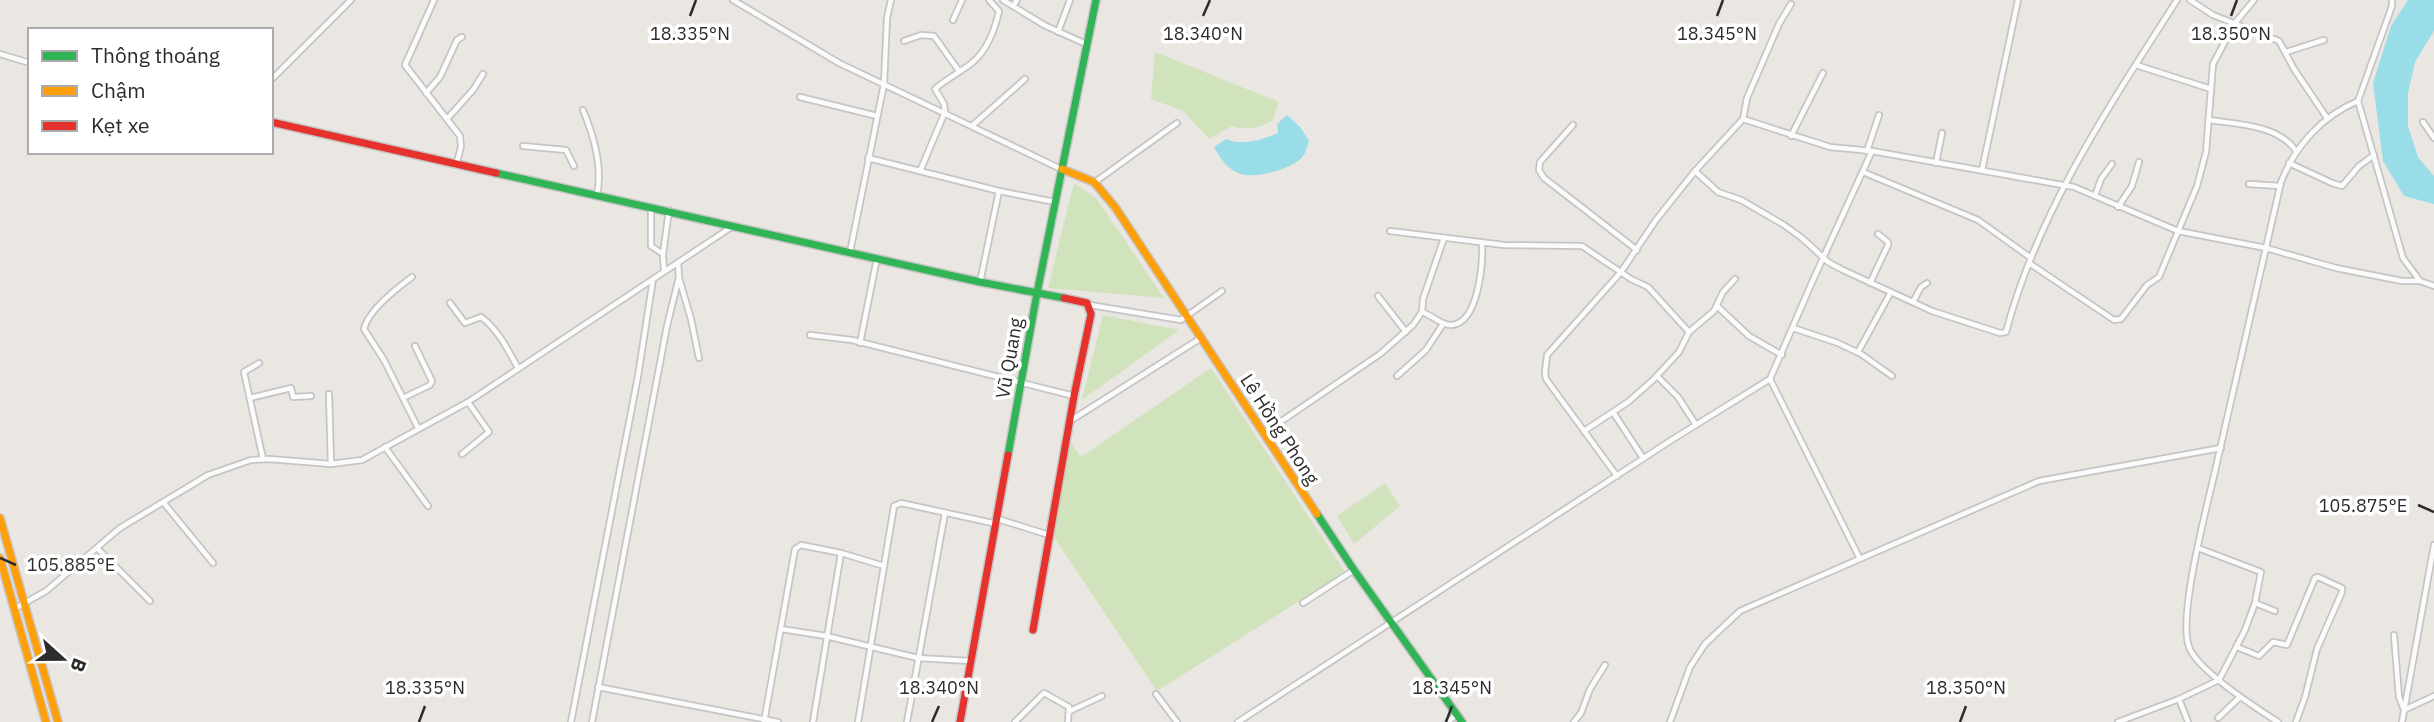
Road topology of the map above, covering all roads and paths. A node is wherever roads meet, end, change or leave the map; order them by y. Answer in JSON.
{"nodes":[{"id":1,"x":351,"y":0,"type":"edge"},
{"id":2,"x":434,"y":0,"type":"edge"},
{"id":3,"x":733,"y":0,"type":"edge"},
{"id":4,"x":891,"y":0,"type":"edge"},
{"id":5,"x":962,"y":0,"type":"edge"},
{"id":6,"x":989,"y":0,"type":"edge"},
{"id":7,"x":1003,"y":0,"type":"edge"},
{"id":8,"x":1017,"y":0,"type":"edge"},
{"id":9,"x":1070,"y":0,"type":"edge"},
{"id":10,"x":1096,"y":0,"type":"edge"},
{"id":11,"x":2018,"y":0,"type":"edge"},
{"id":12,"x":2177,"y":0,"type":"edge"},
{"id":13,"x":2190,"y":0,"type":"edge"},
{"id":14,"x":2254,"y":0,"type":"edge"},
{"id":15,"x":2392,"y":0,"type":"edge"},
{"id":16,"x":1791,"y":4,"type":"dead end"},
{"id":17,"x":1013,"y":6,"type":"junction"},
{"id":18,"x":953,"y":20,"type":"dead end"},
{"id":19,"x":2235,"y":23,"type":"junction"},
{"id":20,"x":1058,"y":32,"type":"junction"},
{"id":21,"x":462,"y":37,"type":"dead end"},
{"id":22,"x":2324,"y":40,"type":"dead end"},
{"id":23,"x":904,"y":41,"type":"dead end"},
{"id":24,"x":1087,"y":44,"type":"junction"},
{"id":25,"x":2286,"y":52,"type":"junction"},
{"id":26,"x":0,"y":54,"type":"edge"},
{"id":27,"x":28,"y":62,"type":"edge"},
{"id":28,"x":2136,"y":65,"type":"junction"},
{"id":29,"x":959,"y":71,"type":"junction"},
{"id":30,"x":1823,"y":73,"type":"dead end"},
{"id":31,"x":483,"y":74,"type":"dead end"},
{"id":32,"x":273,"y":78,"type":"edge"},
{"id":33,"x":1025,"y":79,"type":"dead end"},
{"id":34,"x":884,"y":84,"type":"junction"},
{"id":35,"x":2211,"y":89,"type":"junction"},
{"id":36,"x":426,"y":93,"type":"junction"},
{"id":37,"x":800,"y":97,"type":"dead end"},
{"id":38,"x":2358,"y":101,"type":"junction"},
{"id":39,"x":583,"y":110,"type":"dead end"},
{"id":40,"x":945,"y":112,"type":"junction"},
{"id":41,"x":1879,"y":115,"type":"dead end"},
{"id":42,"x":877,"y":116,"type":"junction"},
{"id":43,"x":447,"y":118,"type":"junction"},
{"id":44,"x":2327,"y":118,"type":"junction"},
{"id":45,"x":1743,"y":119,"type":"junction"},
{"id":46,"x":2209,"y":120,"type":"junction"},
{"id":47,"x":2423,"y":121,"type":"dead end"},
{"id":48,"x":273,"y":122,"type":"edge"},
{"id":49,"x":1177,"y":123,"type":"dead end"},
{"id":50,"x":973,"y":125,"type":"junction"},
{"id":51,"x":1573,"y":125,"type":"dead end"},
{"id":52,"x":1942,"y":132,"type":"dead end"},
{"id":53,"x":1791,"y":136,"type":"junction"},
{"id":54,"x":2433,"y":136,"type":"edge"},
{"id":55,"x":523,"y":146,"type":"dead end"},
{"id":56,"x":1869,"y":151,"type":"junction"},
{"id":57,"x":2296,"y":151,"type":"junction"},
{"id":58,"x":2374,"y":155,"type":"junction"},
{"id":59,"x":868,"y":159,"type":"junction"},
{"id":60,"x":2138,"y":162,"type":"dead end"},
{"id":61,"x":1936,"y":163,"type":"junction"},
{"id":62,"x":2289,"y":163,"type":"junction"},
{"id":63,"x":2112,"y":164,"type":"dead end"},
{"id":64,"x":456,"y":165,"type":"junction"},
{"id":65,"x":574,"y":166,"type":"dead end"},
{"id":66,"x":1062,"y":169,"type":"junction"},
{"id":67,"x":920,"y":171,"type":"junction"},
{"id":68,"x":1695,"y":171,"type":"junction"},
{"id":69,"x":1982,"y":171,"type":"junction"},
{"id":70,"x":1863,"y":172,"type":"junction"},
{"id":71,"x":1094,"y":182,"type":"junction"},
{"id":72,"x":2249,"y":184,"type":"dead end"},
{"id":73,"x":2066,"y":185,"type":"junction"},
{"id":74,"x":2280,"y":186,"type":"junction"},
{"id":75,"x":999,"y":191,"type":"junction"},
{"id":76,"x":597,"y":194,"type":"junction"},
{"id":77,"x":2095,"y":196,"type":"junction"},
{"id":78,"x":1055,"y":202,"type":"junction"},
{"id":79,"x":651,"y":206,"type":"junction"},
{"id":80,"x":2118,"y":207,"type":"junction"},
{"id":81,"x":669,"y":210,"type":"junction"},
{"id":82,"x":734,"y":226,"type":"junction"},
{"id":83,"x":1390,"y":231,"type":"dead end"},
{"id":84,"x":2178,"y":231,"type":"junction"},
{"id":85,"x":1878,"y":234,"type":"dead end"},
{"id":86,"x":1444,"y":238,"type":"junction"},
{"id":87,"x":1482,"y":242,"type":"junction"},
{"id":88,"x":2266,"y":248,"type":"junction"},
{"id":89,"x":1637,"y":250,"type":"junction"},
{"id":90,"x":850,"y":252,"type":"junction"},
{"id":91,"x":663,"y":254,"type":"junction"},
{"id":92,"x":877,"y":258,"type":"junction"},
{"id":93,"x":1823,"y":258,"type":"junction"},
{"id":94,"x":2030,"y":261,"type":"junction"},
{"id":95,"x":678,"y":263,"type":"junction"},
{"id":96,"x":664,"y":271,"type":"junction"},
{"id":97,"x":1621,"y":272,"type":"junction"},
{"id":98,"x":412,"y":276,"type":"dead end"},
{"id":99,"x":679,"y":277,"type":"junction"},
{"id":100,"x":653,"y":279,"type":"junction"},
{"id":101,"x":1735,"y":279,"type":"dead end"},
{"id":102,"x":2420,"y":281,"type":"junction"},
{"id":103,"x":980,"y":282,"type":"junction"},
{"id":104,"x":1870,"y":283,"type":"junction"},
{"id":105,"x":1927,"y":283,"type":"dead end"},
{"id":106,"x":2434,"y":286,"type":"edge"},
{"id":107,"x":1222,"y":291,"type":"dead end"},
{"id":108,"x":1891,"y":292,"type":"junction"},
{"id":109,"x":1037,"y":293,"type":"junction"},
{"id":110,"x":1378,"y":296,"type":"dead end"},
{"id":111,"x":1913,"y":302,"type":"junction"},
{"id":112,"x":450,"y":303,"type":"dead end"},
{"id":113,"x":1717,"y":306,"type":"junction"},
{"id":114,"x":1090,"y":308,"type":"junction"},
{"id":115,"x":1422,"y":312,"type":"junction"},
{"id":116,"x":1187,"y":317,"type":"junction"},
{"id":117,"x":1443,"y":324,"type":"junction"},
{"id":118,"x":1793,"y":328,"type":"junction"},
{"id":119,"x":1406,"y":332,"type":"junction"},
{"id":120,"x":1689,"y":332,"type":"junction"},
{"id":121,"x":810,"y":335,"type":"dead end"},
{"id":122,"x":1201,"y":338,"type":"junction"},
{"id":123,"x":860,"y":342,"type":"junction"},
{"id":124,"x":415,"y":346,"type":"dead end"},
{"id":125,"x":1858,"y":352,"type":"junction"},
{"id":126,"x":1782,"y":355,"type":"junction"},
{"id":127,"x":699,"y":358,"type":"dead end"},
{"id":128,"x":259,"y":363,"type":"dead end"},
{"id":129,"x":518,"y":368,"type":"junction"},
{"id":130,"x":1397,"y":376,"type":"dead end"},
{"id":131,"x":1657,"y":376,"type":"junction"},
{"id":132,"x":1892,"y":376,"type":"dead end"},
{"id":133,"x":1770,"y":379,"type":"junction"},
{"id":134,"x":1021,"y":382,"type":"junction"},
{"id":135,"x":329,"y":394,"type":"dead end"},
{"id":136,"x":311,"y":396,"type":"dead end"},
{"id":137,"x":1074,"y":396,"type":"junction"},
{"id":138,"x":250,"y":398,"type":"junction"},
{"id":139,"x":403,"y":398,"type":"junction"},
{"id":140,"x":468,"y":402,"type":"junction"},
{"id":141,"x":1614,"y":412,"type":"junction"},
{"id":142,"x":1070,"y":421,"type":"junction"},
{"id":143,"x":1696,"y":425,"type":"junction"},
{"id":144,"x":418,"y":428,"type":"junction"},
{"id":145,"x":1584,"y":431,"type":"junction"},
{"id":146,"x":1264,"y":433,"type":"junction"},
{"id":147,"x":384,"y":447,"type":"junction"},
{"id":148,"x":2221,"y":448,"type":"junction"},
{"id":149,"x":462,"y":454,"type":"dead end"},
{"id":150,"x":1643,"y":458,"type":"junction"},
{"id":151,"x":263,"y":459,"type":"junction"},
{"id":152,"x":331,"y":464,"type":"junction"},
{"id":153,"x":1617,"y":476,"type":"junction"},
{"id":154,"x":163,"y":502,"type":"junction"},
{"id":155,"x":428,"y":506,"type":"dead end"},
{"id":156,"x":945,"y":513,"type":"junction"},
{"id":157,"x":0,"y":518,"type":"edge"},
{"id":158,"x":997,"y":522,"type":"junction"},
{"id":159,"x":1049,"y":535,"type":"junction"},
{"id":160,"x":2434,"y":545,"type":"edge"},
{"id":161,"x":97,"y":548,"type":"junction"},
{"id":162,"x":2198,"y":548,"type":"junction"},
{"id":163,"x":841,"y":553,"type":"junction"},
{"id":164,"x":0,"y":558,"type":"edge"},
{"id":165,"x":1859,"y":558,"type":"junction"},
{"id":166,"x":213,"y":563,"type":"dead end"},
{"id":167,"x":884,"y":566,"type":"junction"},
{"id":168,"x":1354,"y":570,"type":"junction"},
{"id":169,"x":150,"y":601,"type":"dead end"},
{"id":170,"x":1303,"y":603,"type":"dead end"},
{"id":171,"x":2255,"y":603,"type":"junction"},
{"id":172,"x":24,"y":605,"type":"junction"},
{"id":173,"x":14,"y":609,"type":"junction"},
{"id":174,"x":2275,"y":611,"type":"dead end"},
{"id":175,"x":1393,"y":622,"type":"junction"},
{"id":176,"x":781,"y":629,"type":"junction"},
{"id":177,"x":1033,"y":630,"type":"dead end"},
{"id":178,"x":2394,"y":635,"type":"dead end"},
{"id":179,"x":826,"y":636,"type":"junction"},
{"id":180,"x":2237,"y":647,"type":"junction"},
{"id":181,"x":871,"y":648,"type":"junction"},
{"id":182,"x":918,"y":658,"type":"junction"},
{"id":183,"x":971,"y":661,"type":"junction"},
{"id":184,"x":1605,"y":664,"type":"dead end"},
{"id":185,"x":2219,"y":680,"type":"junction"},
{"id":186,"x":598,"y":687,"type":"junction"},
{"id":187,"x":1156,"y":694,"type":"dead end"},
{"id":188,"x":1102,"y":696,"type":"dead end"},
{"id":189,"x":2241,"y":696,"type":"junction"},
{"id":190,"x":2434,"y":696,"type":"edge"},
{"id":191,"x":2179,"y":699,"type":"junction"},
{"id":192,"x":2404,"y":710,"type":"junction"},
{"id":193,"x":1070,"y":711,"type":"junction"},
{"id":194,"x":1456,"y":714,"type":"junction"},
{"id":195,"x":2218,"y":718,"type":"dead end"},
{"id":196,"x":765,"y":721,"type":"edge"},
{"id":197,"x":46,"y":722,"type":"edge"},
{"id":198,"x":58,"y":722,"type":"edge"},
{"id":199,"x":570,"y":722,"type":"edge"},
{"id":200,"x":592,"y":722,"type":"edge"},
{"id":201,"x":778,"y":722,"type":"edge"},
{"id":202,"x":814,"y":722,"type":"edge"},
{"id":203,"x":858,"y":722,"type":"edge"},
{"id":204,"x":907,"y":722,"type":"edge"},
{"id":205,"x":960,"y":722,"type":"edge"},
{"id":206,"x":1015,"y":722,"type":"edge"},
{"id":207,"x":1068,"y":722,"type":"edge"},
{"id":208,"x":1177,"y":722,"type":"edge"},
{"id":209,"x":1238,"y":722,"type":"edge"},
{"id":210,"x":1448,"y":722,"type":"edge"},
{"id":211,"x":1462,"y":722,"type":"edge"},
{"id":212,"x":1574,"y":722,"type":"edge"},
{"id":213,"x":1670,"y":722,"type":"edge"},
{"id":214,"x":2118,"y":722,"type":"edge"},
{"id":215,"x":2188,"y":722,"type":"edge"},
{"id":216,"x":2278,"y":722,"type":"edge"},
{"id":217,"x":2297,"y":722,"type":"edge"},
{"id":218,"x":2402,"y":722,"type":"edge"}],
"edges":[{"from":1,"to":32,"type":"street"},
{"from":2,"to":36,"type":"street"},
{"from":3,"to":34,"type":"street"},
{"from":4,"to":34,"type":"street"},
{"from":5,"to":18,"type":"street"},
{"from":6,"to":29,"type":"street"},
{"from":7,"to":17,"type":"street"},
{"from":8,"to":17,"type":"street"},
{"from":9,"to":20,"type":"street"},
{"from":10,"to":24,"type":"street","name":"Vũ Quang"},
{"from":11,"to":69,"type":"street"},
{"from":12,"to":28,"type":"street"},
{"from":13,"to":19,"type":"street"},
{"from":14,"to":19,"type":"street"},
{"from":15,"to":38,"type":"street"},
{"from":16,"to":45,"type":"street"},
{"from":17,"to":20,"type":"street"},
{"from":19,"to":25,"type":"street"},
{"from":19,"to":35,"type":"street"},
{"from":20,"to":24,"type":"street"},
{"from":21,"to":36,"type":"street"},
{"from":22,"to":25,"type":"street"},
{"from":23,"to":29,"type":"street"},
{"from":24,"to":66,"type":"street","name":"Vũ Quang"},
{"from":25,"to":44,"type":"street"},
{"from":26,"to":27,"type":"street"},
{"from":28,"to":35,"type":"street"},
{"from":28,"to":73,"type":"street"},
{"from":29,"to":40,"type":"street"},
{"from":30,"to":53,"type":"street"},
{"from":31,"to":43,"type":"street"},
{"from":33,"to":50,"type":"street"},
{"from":34,"to":40,"type":"street"},
{"from":34,"to":42,"type":"street"},
{"from":35,"to":46,"type":"street"},
{"from":36,"to":43,"type":"street"},
{"from":37,"to":42,"type":"street"},
{"from":38,"to":44,"type":"street"},
{"from":38,"to":58,"type":"street"},
{"from":39,"to":76,"type":"street"},
{"from":40,"to":50,"type":"street"},
{"from":40,"to":67,"type":"street"},
{"from":41,"to":56,"type":"street"},
{"from":42,"to":59,"type":"street"},
{"from":43,"to":64,"type":"street"},
{"from":44,"to":57,"type":"street"},
{"from":45,"to":53,"type":"street"},
{"from":45,"to":68,"type":"street"},
{"from":46,"to":57,"type":"street"},
{"from":46,"to":84,"type":"street"},
{"from":47,"to":54,"type":"street"},
{"from":48,"to":64,"type":"street"},
{"from":49,"to":71,"type":"street"},
{"from":50,"to":66,"type":"street"},
{"from":51,"to":89,"type":"street"},
{"from":52,"to":61,"type":"street"},
{"from":53,"to":56,"type":"street"},
{"from":55,"to":65,"type":"street"},
{"from":56,"to":61,"type":"street"},
{"from":56,"to":70,"type":"street"},
{"from":57,"to":62,"type":"street"},
{"from":58,"to":62,"type":"street"},
{"from":58,"to":102,"type":"street"},
{"from":59,"to":67,"type":"street"},
{"from":59,"to":90,"type":"street"},
{"from":60,"to":80,"type":"street"},
{"from":61,"to":69,"type":"street"},
{"from":62,"to":74,"type":"street"},
{"from":63,"to":77,"type":"street"},
{"from":64,"to":76,"type":"street"},
{"from":66,"to":71,"type":"street","name":"Lê Hồng Phong"},
{"from":66,"to":78,"type":"street","name":"Vũ Quang"},
{"from":67,"to":75,"type":"street"},
{"from":68,"to":89,"type":"street"},
{"from":68,"to":93,"type":"street"},
{"from":69,"to":73,"type":"street"},
{"from":70,"to":93,"type":"street"},
{"from":70,"to":94,"type":"street"},
{"from":71,"to":116,"type":"street","name":"Lê Hồng Phong"},
{"from":72,"to":74,"type":"street"},
{"from":73,"to":77,"type":"street"},
{"from":73,"to":94,"type":"street"},
{"from":74,"to":88,"type":"street"},
{"from":75,"to":78,"type":"street"},
{"from":75,"to":103,"type":"street"},
{"from":76,"to":79,"type":"street"},
{"from":77,"to":80,"type":"street"},
{"from":78,"to":109,"type":"street","name":"Vũ Quang"},
{"from":79,"to":81,"type":"street"},
{"from":79,"to":91,"type":"street"},
{"from":80,"to":84,"type":"street"},
{"from":81,"to":82,"type":"street"},
{"from":81,"to":91,"type":"street"},
{"from":82,"to":90,"type":"street"},
{"from":82,"to":95,"type":"street"},
{"from":83,"to":86,"type":"street"},
{"from":84,"to":88,"type":"street"},
{"from":84,"to":94,"type":"street"},
{"from":85,"to":104,"type":"street"},
{"from":86,"to":87,"type":"street"},
{"from":86,"to":115,"type":"street"},
{"from":87,"to":97,"type":"street"},
{"from":87,"to":117,"type":"street"},
{"from":88,"to":102,"type":"street"},
{"from":88,"to":148,"type":"street"},
{"from":89,"to":97,"type":"street"},
{"from":90,"to":92,"type":"street"},
{"from":91,"to":96,"type":"street"},
{"from":92,"to":103,"type":"street"},
{"from":92,"to":123,"type":"street"},
{"from":93,"to":104,"type":"street"},
{"from":93,"to":118,"type":"street"},
{"from":94,"to":111,"type":"street"},
{"from":95,"to":96,"type":"street"},
{"from":95,"to":99,"type":"street"},
{"from":96,"to":100,"type":"street"},
{"from":97,"to":120,"type":"street"},
{"from":97,"to":145,"type":"street"},
{"from":98,"to":139,"type":"street"},
{"from":99,"to":127,"type":"street"},
{"from":99,"to":186,"type":"street"},
{"from":100,"to":129,"type":"street"},
{"from":100,"to":199,"type":"street"},
{"from":101,"to":113,"type":"street"},
{"from":102,"to":106,"type":"street"},
{"from":103,"to":109,"type":"street"},
{"from":104,"to":108,"type":"street"},
{"from":105,"to":111,"type":"street"},
{"from":107,"to":116,"type":"street"},
{"from":108,"to":111,"type":"street"},
{"from":108,"to":125,"type":"street"},
{"from":109,"to":114,"type":"street"},
{"from":109,"to":134,"type":"street","name":"Vũ Quang"},
{"from":110,"to":119,"type":"street"},
{"from":112,"to":129,"type":"street"},
{"from":113,"to":120,"type":"street"},
{"from":113,"to":126,"type":"street"},
{"from":114,"to":116,"type":"street"},
{"from":114,"to":137,"type":"street"},
{"from":115,"to":117,"type":"street"},
{"from":115,"to":119,"type":"street"},
{"from":116,"to":122,"type":"street","name":"Lê Hồng Phong"},
{"from":117,"to":130,"type":"street"},
{"from":118,"to":125,"type":"street"},
{"from":118,"to":126,"type":"street"},
{"from":119,"to":146,"type":"street"},
{"from":120,"to":131,"type":"street"},
{"from":121,"to":123,"type":"street"},
{"from":122,"to":142,"type":"street"},
{"from":122,"to":146,"type":"street","name":"Lê Hồng Phong"},
{"from":123,"to":134,"type":"street"},
{"from":124,"to":139,"type":"street"},
{"from":125,"to":132,"type":"street"},
{"from":126,"to":133,"type":"street"},
{"from":128,"to":138,"type":"street"},
{"from":129,"to":140,"type":"street"},
{"from":131,"to":141,"type":"street"},
{"from":131,"to":143,"type":"street"},
{"from":133,"to":143,"type":"street"},
{"from":133,"to":165,"type":"street"},
{"from":134,"to":137,"type":"street"},
{"from":134,"to":158,"type":"street","name":"Vũ Quang"},
{"from":135,"to":152,"type":"street"},
{"from":136,"to":138,"type":"street"},
{"from":137,"to":142,"type":"street"},
{"from":138,"to":151,"type":"street"},
{"from":139,"to":144,"type":"street"},
{"from":140,"to":144,"type":"street"},
{"from":140,"to":149,"type":"street"},
{"from":141,"to":145,"type":"street"},
{"from":141,"to":150,"type":"street"},
{"from":142,"to":159,"type":"street"},
{"from":143,"to":150,"type":"street"},
{"from":144,"to":147,"type":"street"},
{"from":145,"to":153,"type":"street"},
{"from":146,"to":168,"type":"street","name":"Lê Hồng Phong"},
{"from":147,"to":152,"type":"street"},
{"from":147,"to":155,"type":"street"},
{"from":148,"to":162,"type":"street"},
{"from":148,"to":165,"type":"street"},
{"from":150,"to":153,"type":"street"},
{"from":151,"to":152,"type":"street"},
{"from":151,"to":154,"type":"street"},
{"from":153,"to":175,"type":"street"},
{"from":154,"to":161,"type":"street"},
{"from":154,"to":166,"type":"street"},
{"from":156,"to":158,"type":"street"},
{"from":156,"to":167,"type":"street"},
{"from":156,"to":182,"type":"street"},
{"from":157,"to":172,"type":"street"},
{"from":158,"to":159,"type":"street"},
{"from":158,"to":183,"type":"street","name":"Vũ Quang"},
{"from":159,"to":177,"type":"street"},
{"from":160,"to":192,"type":"street"},
{"from":161,"to":169,"type":"street"},
{"from":161,"to":172,"type":"street"},
{"from":162,"to":171,"type":"street"},
{"from":162,"to":185,"type":"street"},
{"from":163,"to":167,"type":"street"},
{"from":163,"to":176,"type":"street"},
{"from":163,"to":179,"type":"street"},
{"from":164,"to":173,"type":"street"},
{"from":165,"to":213,"type":"street"},
{"from":167,"to":181,"type":"street"},
{"from":168,"to":170,"type":"street"},
{"from":168,"to":175,"type":"street","name":"Lê Hồng Phong"},
{"from":171,"to":174,"type":"street"},
{"from":171,"to":180,"type":"street"},
{"from":172,"to":173,"type":"street"},
{"from":172,"to":198,"type":"street"},
{"from":173,"to":197,"type":"street"},
{"from":175,"to":194,"type":"street","name":"Lê Hồng Phong"},
{"from":175,"to":209,"type":"street"},
{"from":176,"to":179,"type":"street"},
{"from":176,"to":196,"type":"street"},
{"from":178,"to":192,"type":"street"},
{"from":179,"to":181,"type":"street"},
{"from":179,"to":202,"type":"street"},
{"from":180,"to":185,"type":"street"},
{"from":180,"to":217,"type":"street"},
{"from":181,"to":182,"type":"street"},
{"from":181,"to":203,"type":"street"},
{"from":182,"to":183,"type":"street"},
{"from":182,"to":204,"type":"street"},
{"from":183,"to":205,"type":"street","name":"Vũ Quang"},
{"from":184,"to":212,"type":"street"},
{"from":185,"to":189,"type":"street"},
{"from":185,"to":191,"type":"street"},
{"from":186,"to":196,"type":"street"},
{"from":186,"to":200,"type":"street"},
{"from":187,"to":208,"type":"street"},
{"from":188,"to":193,"type":"street"},
{"from":189,"to":195,"type":"street"},
{"from":189,"to":216,"type":"street"},
{"from":190,"to":192,"type":"street"},
{"from":191,"to":214,"type":"street"},
{"from":191,"to":215,"type":"street"},
{"from":192,"to":218,"type":"street"},
{"from":193,"to":206,"type":"street"},
{"from":193,"to":207,"type":"street"},
{"from":194,"to":210,"type":"street"},
{"from":194,"to":211,"type":"street","name":"Lê Hồng Phong"},
{"from":196,"to":201,"type":"street"}]}
